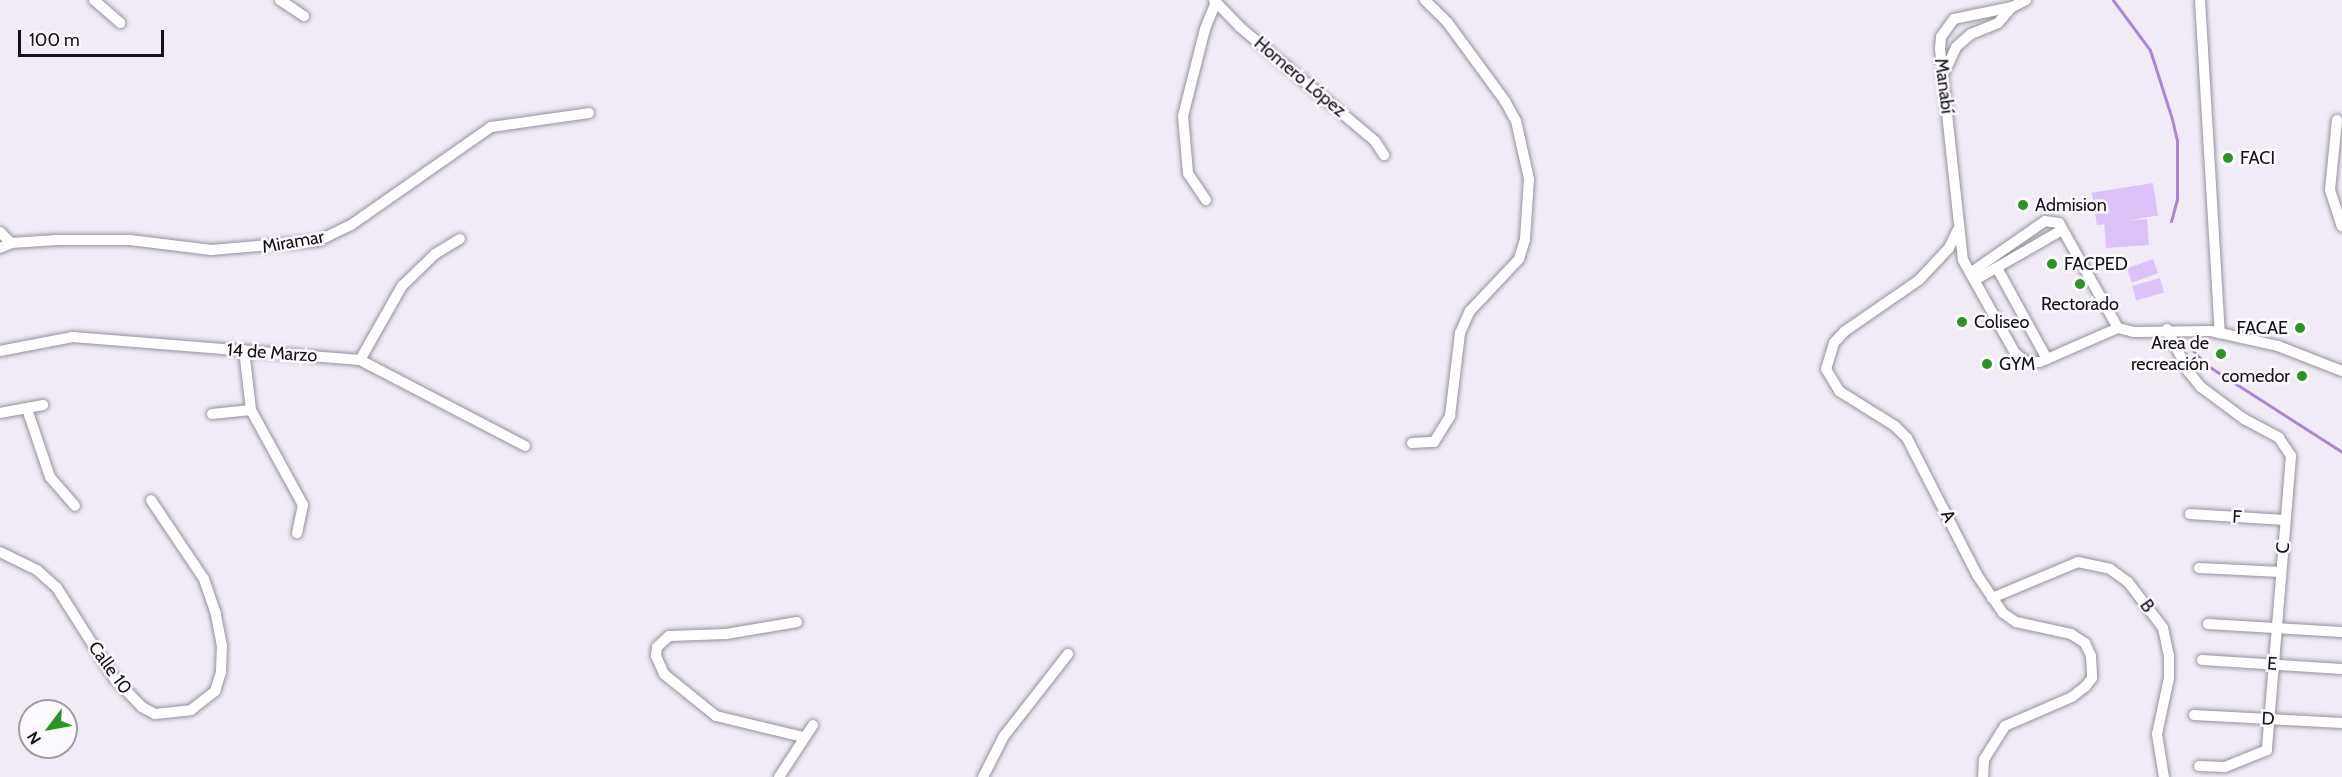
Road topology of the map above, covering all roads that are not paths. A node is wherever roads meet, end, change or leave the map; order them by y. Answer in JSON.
{"nodes":[{"id":1,"x":94,"y":0,"type":"edge"},
{"id":2,"x":279,"y":0,"type":"edge"},
{"id":3,"x":1425,"y":0,"type":"edge"},
{"id":4,"x":2025,"y":0,"type":"edge"},
{"id":5,"x":2200,"y":0,"type":"edge"},
{"id":6,"x":1215,"y":1,"type":"edge"},
{"id":7,"x":2012,"y":7,"type":"junction"},
{"id":8,"x":304,"y":16,"type":"dead end"},
{"id":9,"x":120,"y":23,"type":"dead end"},
{"id":10,"x":1943,"y":77,"type":"junction"},
{"id":11,"x":589,"y":113,"type":"dead end"},
{"id":12,"x":2337,"y":120,"type":"dead end"},
{"id":13,"x":1384,"y":155,"type":"dead end"},
{"id":14,"x":1206,"y":200,"type":"dead end"},
{"id":15,"x":2342,"y":225,"type":"edge"},
{"id":16,"x":2062,"y":230,"type":"junction"},
{"id":17,"x":1957,"y":231,"type":"junction"},
{"id":18,"x":0,"y":232,"type":"edge"},
{"id":19,"x":460,"y":239,"type":"dead end"},
{"id":20,"x":2010,"y":242,"type":"junction"},
{"id":21,"x":11,"y":243,"type":"junction"},
{"id":22,"x":0,"y":248,"type":"edge"},
{"id":23,"x":2017,"y":256,"type":"junction"},
{"id":24,"x":1997,"y":268,"type":"junction"},
{"id":25,"x":1973,"y":277,"type":"junction"},
{"id":26,"x":2118,"y":328,"type":"junction"},
{"id":27,"x":2167,"y":329,"type":"junction"},
{"id":28,"x":2220,"y":333,"type":"junction"},
{"id":29,"x":0,"y":351,"type":"edge"},
{"id":30,"x":244,"y":351,"type":"junction"},
{"id":31,"x":2048,"y":359,"type":"junction"},
{"id":32,"x":360,"y":360,"type":"junction"},
{"id":33,"x":2342,"y":371,"type":"edge"},
{"id":34,"x":43,"y":405,"type":"dead end"},
{"id":35,"x":27,"y":409,"type":"junction"},
{"id":36,"x":251,"y":410,"type":"junction"},
{"id":37,"x":0,"y":413,"type":"edge"},
{"id":38,"x":212,"y":414,"type":"dead end"},
{"id":39,"x":1412,"y":443,"type":"dead end"},
{"id":40,"x":525,"y":446,"type":"dead end"},
{"id":41,"x":151,"y":500,"type":"dead end"},
{"id":42,"x":75,"y":506,"type":"dead end"},
{"id":43,"x":2190,"y":514,"type":"dead end"},
{"id":44,"x":2285,"y":520,"type":"junction"},
{"id":45,"x":297,"y":533,"type":"dead end"},
{"id":46,"x":0,"y":552,"type":"edge"},
{"id":47,"x":2199,"y":568,"type":"dead end"},
{"id":48,"x":2281,"y":572,"type":"junction"},
{"id":49,"x":1992,"y":598,"type":"junction"},
{"id":50,"x":797,"y":622,"type":"dead end"},
{"id":51,"x":2208,"y":624,"type":"dead end"},
{"id":52,"x":2276,"y":630,"type":"junction"},
{"id":53,"x":2342,"y":633,"type":"edge"},
{"id":54,"x":1068,"y":654,"type":"dead end"},
{"id":55,"x":2202,"y":660,"type":"dead end"},
{"id":56,"x":2274,"y":664,"type":"junction"},
{"id":57,"x":2342,"y":669,"type":"edge"},
{"id":58,"x":2194,"y":715,"type":"dead end"},
{"id":59,"x":2271,"y":719,"type":"junction"},
{"id":60,"x":2342,"y":723,"type":"edge"},
{"id":61,"x":813,"y":725,"type":"dead end"},
{"id":62,"x":803,"y":736,"type":"junction"},
{"id":63,"x":2199,"y":766,"type":"dead end"},
{"id":64,"x":779,"y":777,"type":"edge"},
{"id":65,"x":983,"y":777,"type":"edge"},
{"id":66,"x":1983,"y":777,"type":"edge"},
{"id":67,"x":2164,"y":777,"type":"edge"}],
"edges":[{"from":1,"to":9,"type":"street"},
{"from":2,"to":8,"type":"street"},
{"from":3,"to":39,"type":"street"},
{"from":4,"to":7,"type":"street","name":"Manabí"},
{"from":5,"to":28,"type":"street"},
{"from":6,"to":13,"type":"street","name":"Homero López"},
{"from":6,"to":14,"type":"street"},
{"from":7,"to":10,"type":"street"},
{"from":7,"to":10,"type":"street","name":"Manabí"},
{"from":10,"to":17,"type":"street","name":"Manabí"},
{"from":11,"to":21,"type":"street","name":"Miramar"},
{"from":12,"to":15,"type":"street"},
{"from":16,"to":20,"type":"street"},
{"from":16,"to":23,"type":"street"},
{"from":16,"to":26,"type":"street"},
{"from":17,"to":25,"type":"street","name":"Manabí"},
{"from":17,"to":49,"type":"street","name":"A"},
{"from":18,"to":21,"type":"street"},
{"from":19,"to":32,"type":"street"},
{"from":20,"to":23,"type":"street"},
{"from":20,"to":25,"type":"street"},
{"from":21,"to":22,"type":"street","name":"Miramar"},
{"from":23,"to":24,"type":"street"},
{"from":24,"to":25,"type":"street"},
{"from":24,"to":31,"type":"street"},
{"from":25,"to":31,"type":"street","name":"Manabí"},
{"from":26,"to":27,"type":"street"},
{"from":26,"to":31,"type":"street"},
{"from":27,"to":28,"type":"street"},
{"from":27,"to":44,"type":"street","name":"C"},
{"from":28,"to":33,"type":"street"},
{"from":29,"to":30,"type":"street","name":"14 de Marzo"},
{"from":30,"to":32,"type":"street","name":"14 de Marzo"},
{"from":30,"to":36,"type":"street"},
{"from":32,"to":40,"type":"street","name":"14 de Marzo"},
{"from":34,"to":35,"type":"street"},
{"from":35,"to":37,"type":"street"},
{"from":35,"to":42,"type":"street"},
{"from":36,"to":38,"type":"street"},
{"from":36,"to":45,"type":"street"},
{"from":41,"to":46,"type":"street","name":"Calle 10"},
{"from":43,"to":44,"type":"street","name":"F"},
{"from":44,"to":48,"type":"street","name":"C"},
{"from":47,"to":48,"type":"street"},
{"from":48,"to":52,"type":"street","name":"C"},
{"from":49,"to":66,"type":"street","name":"A"},
{"from":49,"to":67,"type":"street","name":"B"},
{"from":50,"to":62,"type":"street"},
{"from":51,"to":52,"type":"street"},
{"from":52,"to":53,"type":"street"},
{"from":52,"to":56,"type":"street","name":"C"},
{"from":54,"to":65,"type":"street"},
{"from":55,"to":56,"type":"street","name":"E"},
{"from":56,"to":57,"type":"street","name":"E"},
{"from":56,"to":59,"type":"street","name":"C"},
{"from":58,"to":59,"type":"street","name":"D"},
{"from":59,"to":60,"type":"street","name":"D"},
{"from":59,"to":63,"type":"street","name":"C"},
{"from":61,"to":62,"type":"street"},
{"from":62,"to":64,"type":"street"}]}
